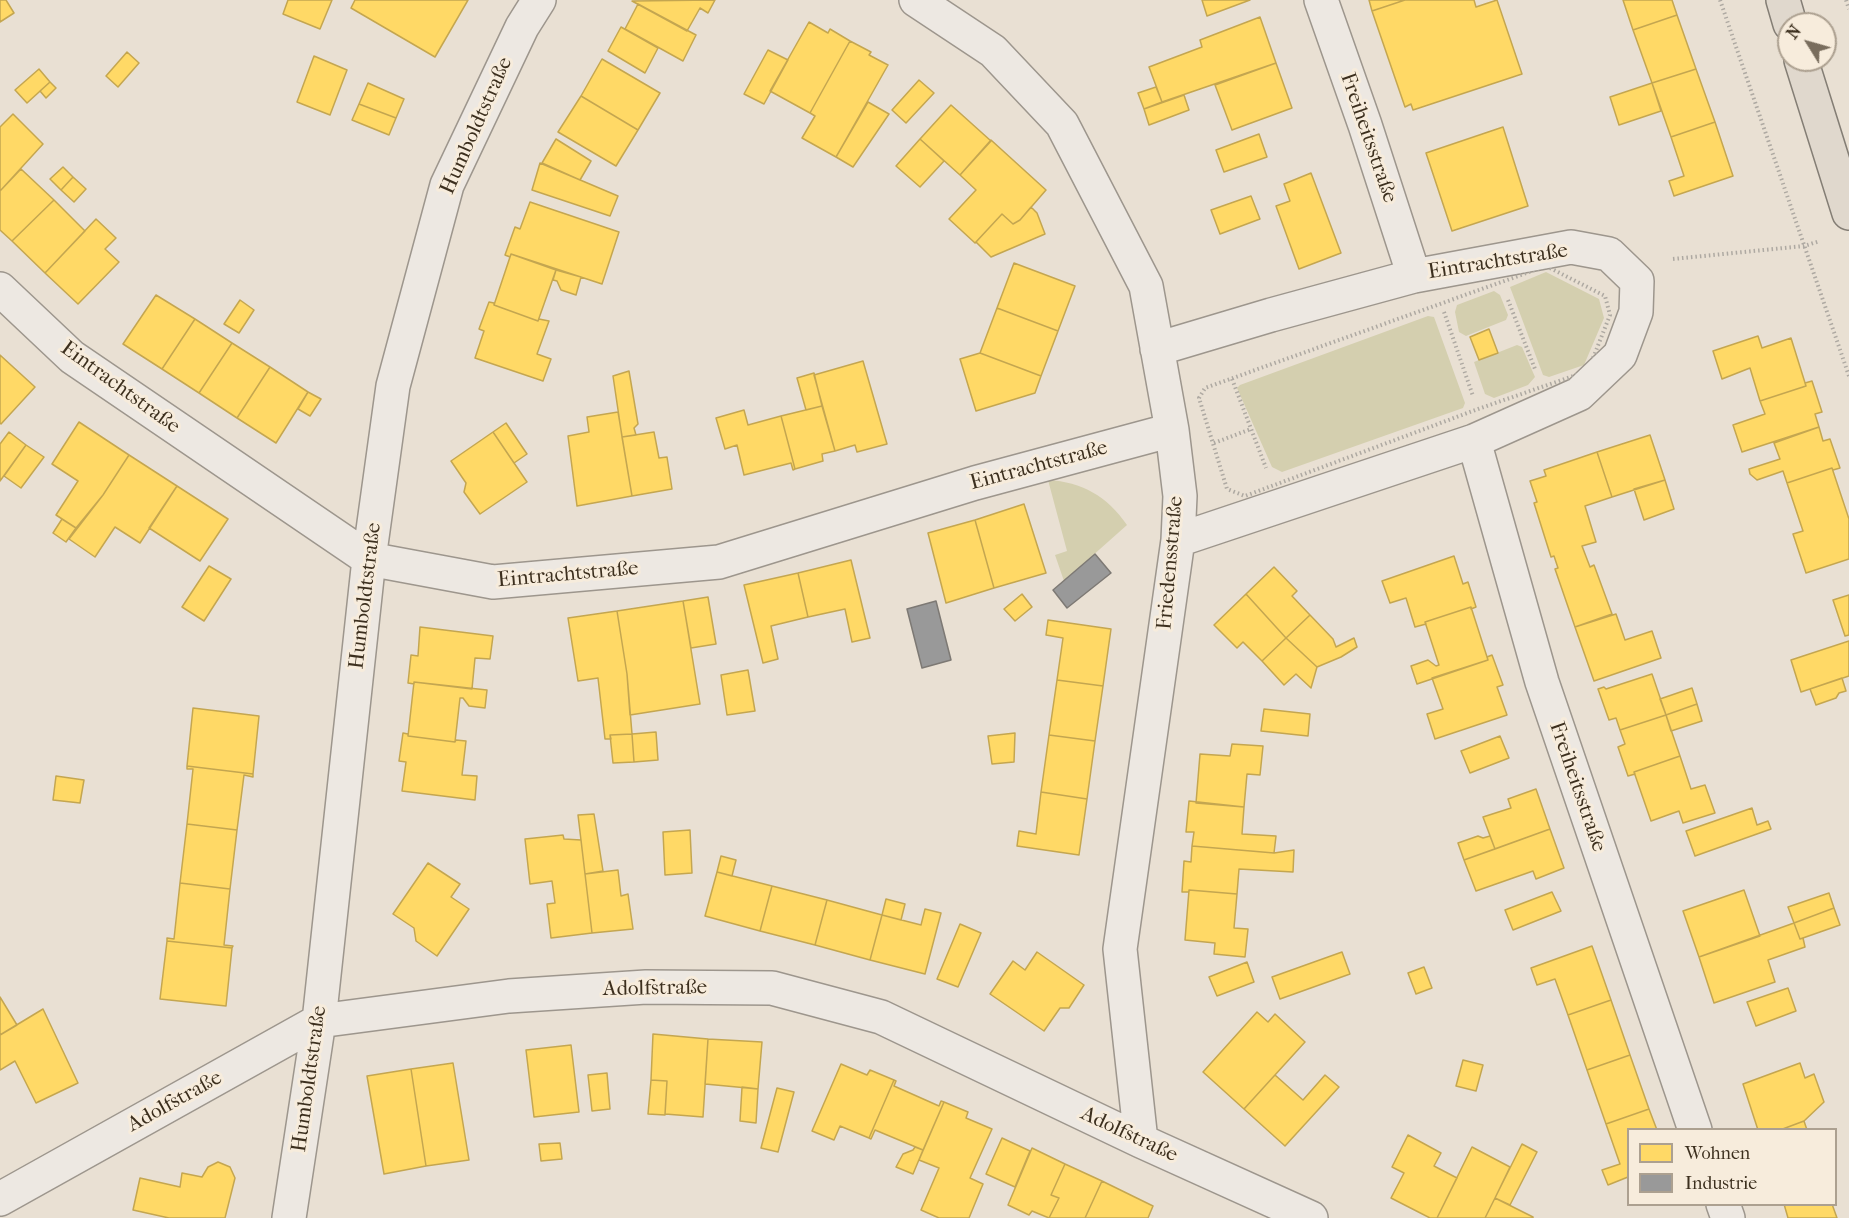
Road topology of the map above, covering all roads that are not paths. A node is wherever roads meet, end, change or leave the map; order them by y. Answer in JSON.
{"nodes":[{"id":1,"x":539,"y":0,"type":"edge"},
{"id":2,"x":916,"y":0,"type":"edge"},
{"id":3,"x":1320,"y":0,"type":"edge"},
{"id":4,"x":1805,"y":72,"type":"edge"},
{"id":5,"x":1849,"y":213,"type":"edge"},
{"id":6,"x":1414,"y":276,"type":"junction"},
{"id":7,"x":0,"y":290,"type":"edge"},
{"id":8,"x":1157,"y":349,"type":"junction"},
{"id":9,"x":1476,"y":425,"type":"junction"},
{"id":10,"x":1172,"y":430,"type":"junction"},
{"id":11,"x":1178,"y":540,"type":"junction"},
{"id":12,"x":369,"y":559,"type":"junction"},
{"id":13,"x":319,"y":1021,"type":"junction"},
{"id":14,"x":1694,"y":1128,"type":"edge"},
{"id":15,"x":1141,"y":1141,"type":"junction"},
{"id":16,"x":0,"y":1199,"type":"edge"},
{"id":17,"x":289,"y":1218,"type":"edge"},
{"id":18,"x":1311,"y":1218,"type":"edge"}],
"edges":[{"from":1,"to":12,"type":"street","name":"Humboldtstraße"},
{"from":2,"to":8,"type":"street","name":"Friedensstraße"},
{"from":3,"to":6,"type":"street","name":"Freiheitsstraße"},
{"from":4,"to":5,"type":"main road"},
{"from":6,"to":8,"type":"street","name":"Eintrachtstraße"},
{"from":6,"to":9,"type":"street","name":"Eintrachtstraße"},
{"from":7,"to":12,"type":"street","name":"Eintrachtstraße"},
{"from":8,"to":10,"type":"street","name":"Friedensstraße"},
{"from":9,"to":11,"type":"street"},
{"from":9,"to":14,"type":"street","name":"Freiheitsstraße"},
{"from":10,"to":11,"type":"street","name":"Friedensstraße"},
{"from":10,"to":12,"type":"street","name":"Eintrachtstraße"},
{"from":11,"to":15,"type":"street","name":"Friedensstraße"},
{"from":12,"to":13,"type":"street","name":"Humboldtstraße"},
{"from":13,"to":15,"type":"street","name":"Adolfstraße"},
{"from":13,"to":16,"type":"street","name":"Adolfstraße"},
{"from":13,"to":17,"type":"street","name":"Humboldtstraße"},
{"from":15,"to":18,"type":"street","name":"Adolfstraße"}]}
